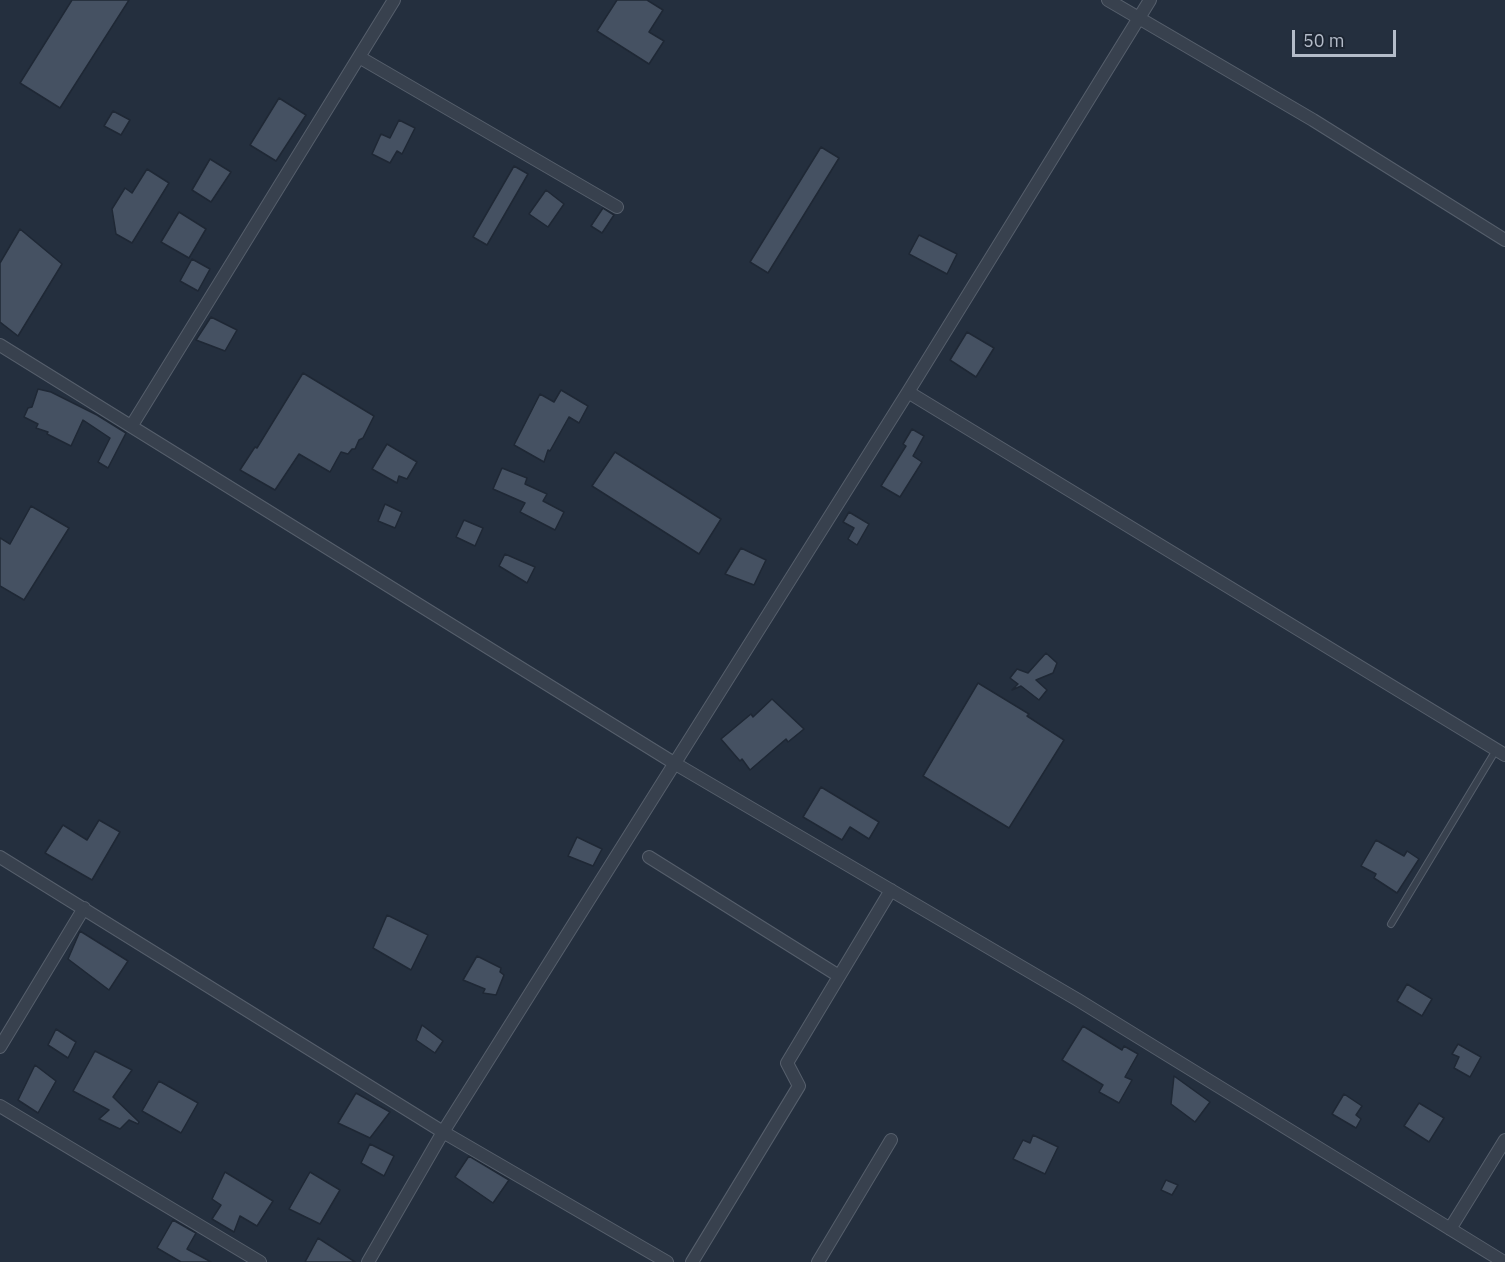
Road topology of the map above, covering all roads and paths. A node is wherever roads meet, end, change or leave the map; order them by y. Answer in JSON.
{"nodes":[{"id":1,"x":394,"y":0,"type":"edge"},
{"id":2,"x":1108,"y":0,"type":"edge"},
{"id":3,"x":1150,"y":0,"type":"edge"},
{"id":4,"x":1138,"y":19,"type":"junction"},
{"id":5,"x":359,"y":57,"type":"junction"},
{"id":6,"x":617,"y":207,"type":"dead end"},
{"id":7,"x":1505,"y":240,"type":"edge"},
{"id":8,"x":0,"y":345,"type":"edge"},
{"id":9,"x":908,"y":392,"type":"junction"},
{"id":10,"x":132,"y":426,"type":"junction"},
{"id":11,"x":1501,"y":752,"type":"edge"},
{"id":12,"x":674,"y":763,"type":"junction"},
{"id":13,"x":0,"y":857,"type":"edge"},
{"id":14,"x":649,"y":858,"type":"dead end"},
{"id":15,"x":891,"y":890,"type":"junction"},
{"id":16,"x":84,"y":908,"type":"junction"},
{"id":17,"x":1391,"y":924,"type":"dead end"},
{"id":18,"x":839,"y":976,"type":"junction"},
{"id":19,"x":0,"y":1047,"type":"edge"},
{"id":20,"x":0,"y":1106,"type":"edge"},
{"id":21,"x":444,"y":1132,"type":"junction"},
{"id":22,"x":891,"y":1140,"type":"dead end"},
{"id":23,"x":1505,"y":1140,"type":"edge"},
{"id":24,"x":1450,"y":1229,"type":"junction"},
{"id":25,"x":246,"y":1258,"type":"edge"},
{"id":26,"x":260,"y":1262,"type":"edge"},
{"id":27,"x":368,"y":1262,"type":"edge"},
{"id":28,"x":667,"y":1262,"type":"edge"},
{"id":29,"x":692,"y":1262,"type":"edge"},
{"id":30,"x":818,"y":1262,"type":"edge"},
{"id":31,"x":1504,"y":1262,"type":"edge"}],
"edges":[{"from":1,"to":5,"type":"street"},
{"from":2,"to":4,"type":"street"},
{"from":3,"to":4,"type":"street"},
{"from":4,"to":7,"type":"street"},
{"from":4,"to":9,"type":"street"},
{"from":5,"to":6,"type":"street"},
{"from":5,"to":10,"type":"street"},
{"from":8,"to":10,"type":"street"},
{"from":9,"to":11,"type":"street"},
{"from":9,"to":12,"type":"street"},
{"from":10,"to":12,"type":"street"},
{"from":11,"to":17,"type":"lane"},
{"from":12,"to":15,"type":"street"},
{"from":12,"to":21,"type":"street"},
{"from":13,"to":16,"type":"street"},
{"from":14,"to":18,"type":"street"},
{"from":15,"to":18,"type":"street"},
{"from":15,"to":24,"type":"street"},
{"from":16,"to":19,"type":"street"},
{"from":16,"to":21,"type":"street"},
{"from":18,"to":29,"type":"street"},
{"from":20,"to":25,"type":"street"},
{"from":21,"to":27,"type":"street"},
{"from":21,"to":28,"type":"street"},
{"from":22,"to":30,"type":"street"},
{"from":23,"to":24,"type":"street"},
{"from":24,"to":31,"type":"street"},
{"from":25,"to":26,"type":"street"}]}
